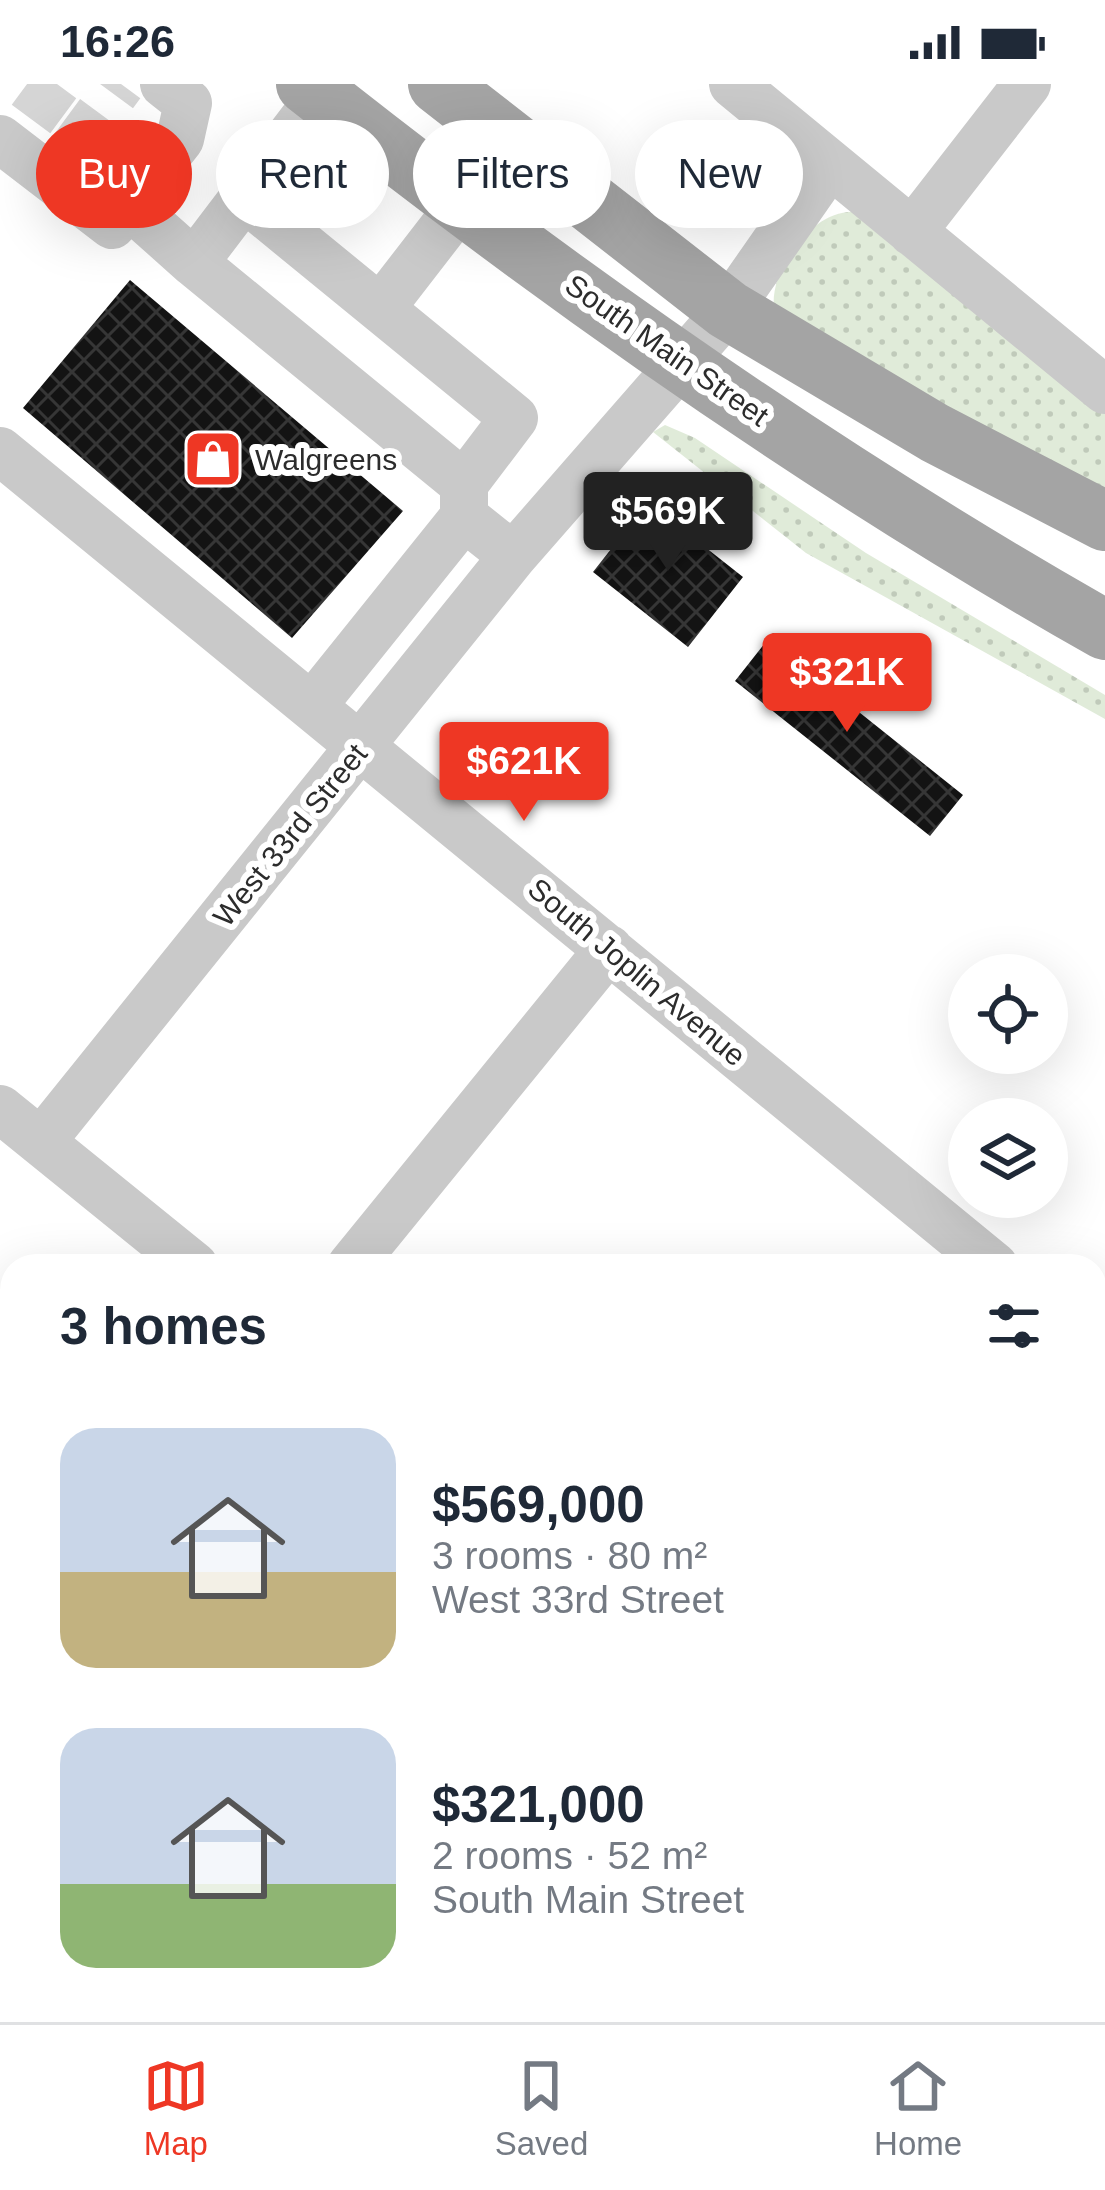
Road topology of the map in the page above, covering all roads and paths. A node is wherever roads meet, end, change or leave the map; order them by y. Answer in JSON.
{"nodes":[{"id":1,"x":164,"y":84,"type":"edge"},
{"id":2,"x":438,"y":84,"type":"edge"},
{"id":3,"x":733,"y":84,"type":"edge"},
{"id":4,"x":1028,"y":84,"type":"edge"},
{"id":5,"x":313,"y":90,"type":"edge"},
{"id":6,"x":184,"y":120,"type":"edge"},
{"id":7,"x":294,"y":120,"type":"edge"},
{"id":8,"x":830,"y":164,"type":"junction"},
{"id":9,"x":413,"y":165,"type":"edge"},
{"id":10,"x":155,"y":228,"type":"edge"},
{"id":11,"x":221,"y":228,"type":"edge"},
{"id":12,"x":282,"y":228,"type":"edge"},
{"id":13,"x":443,"y":228,"type":"edge"},
{"id":14,"x":498,"y":228,"type":"edge"},
{"id":15,"x":913,"y":232,"type":"junction"},
{"id":16,"x":194,"y":263,"type":"junction"},
{"id":17,"x":381,"y":308,"type":"junction"},
{"id":18,"x":728,"y":310,"type":"junction"},
{"id":19,"x":679,"y":363,"type":"junction"},
{"id":20,"x":1105,"y":390,"type":"edge"},
{"id":21,"x":0,"y":451,"type":"edge"},
{"id":22,"x":464,"y":501,"type":"junction"},
{"id":23,"x":1105,"y":521,"type":"edge"},
{"id":24,"x":513,"y":556,"type":"junction"},
{"id":25,"x":1105,"y":630,"type":"edge"},
{"id":26,"x":362,"y":640,"type":"junction"},
{"id":27,"x":413,"y":682,"type":"junction"},
{"id":28,"x":313,"y":704,"type":"junction"},
{"id":29,"x":363,"y":745,"type":"junction"},
{"id":30,"x":609,"y":949,"type":"junction"},
{"id":31,"x":0,"y":1109,"type":"edge"},
{"id":32,"x":41,"y":1142,"type":"junction"},
{"id":33,"x":179,"y":1254,"type":"edge"},
{"id":34,"x":360,"y":1254,"type":"edge"},
{"id":35,"x":979,"y":1254,"type":"edge"}],
"edges":[{"from":1,"to":6,"type":"street"},
{"from":2,"to":18,"type":"main road"},
{"from":3,"to":8,"type":"street"},
{"from":4,"to":15,"type":"street"},
{"from":5,"to":7,"type":"street"},
{"from":5,"to":9,"type":"main road","name":"South Main Street"},
{"from":8,"to":15,"type":"street"},
{"from":8,"to":18,"type":"street","name":"West 33rd Street"},
{"from":10,"to":16,"type":"street"},
{"from":11,"to":16,"type":"street"},
{"from":12,"to":17,"type":"street"},
{"from":13,"to":17,"type":"street"},
{"from":14,"to":19,"type":"main road","name":"South Main Street"},
{"from":15,"to":20,"type":"street"},
{"from":16,"to":22,"type":"street"},
{"from":17,"to":22,"type":"street"},
{"from":18,"to":19,"type":"street","name":"West 33rd Street"},
{"from":18,"to":23,"type":"main road"},
{"from":19,"to":24,"type":"street","name":"West 33rd Street"},
{"from":19,"to":25,"type":"main road","name":"South Main Street"},
{"from":21,"to":28,"type":"street","name":"South Joplin Avenue"},
{"from":22,"to":24,"type":"street"},
{"from":22,"to":26,"type":"street"},
{"from":24,"to":27,"type":"street","name":"West 33rd Street"},
{"from":26,"to":27,"type":"street"},
{"from":26,"to":28,"type":"street"},
{"from":27,"to":29,"type":"street","name":"West 33rd Street"},
{"from":28,"to":29,"type":"street","name":"South Joplin Avenue"},
{"from":29,"to":30,"type":"street","name":"South Joplin Avenue"},
{"from":29,"to":32,"type":"street","name":"West 33rd Street"},
{"from":30,"to":34,"type":"street"},
{"from":30,"to":35,"type":"street","name":"South Joplin Avenue"},
{"from":31,"to":32,"type":"street"},
{"from":32,"to":33,"type":"street"}]}
